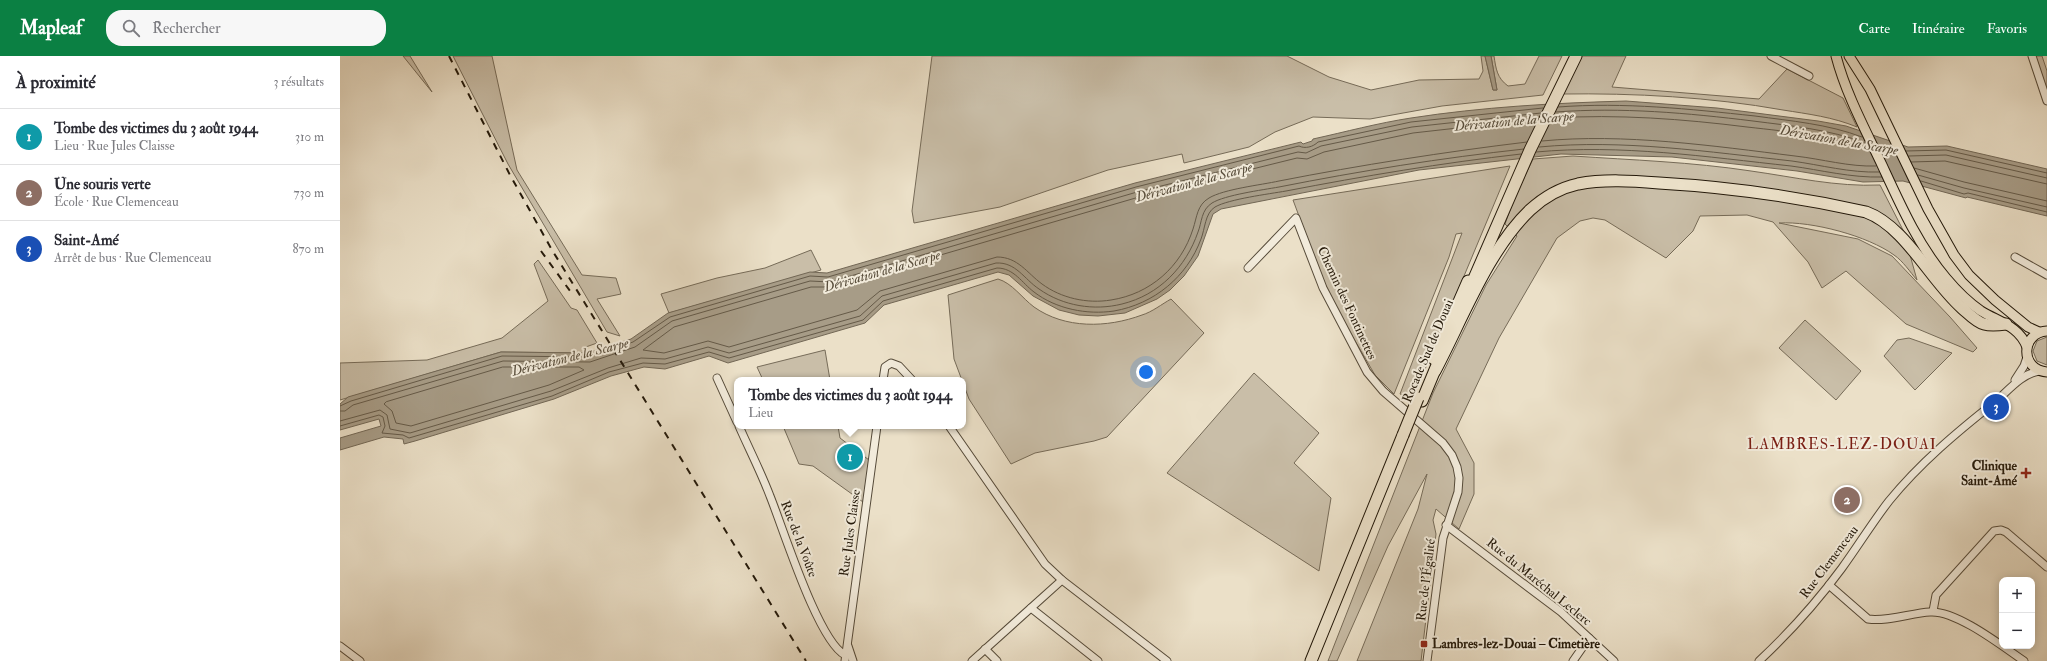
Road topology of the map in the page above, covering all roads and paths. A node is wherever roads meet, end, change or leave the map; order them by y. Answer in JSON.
{"nodes":[{"id":1,"x":1569,"y":56,"type":"edge"},
{"id":2,"x":1576,"y":56,"type":"edge"},
{"id":3,"x":1771,"y":56,"type":"edge"},
{"id":4,"x":1836,"y":56,"type":"edge"},
{"id":5,"x":1849,"y":56,"type":"edge"},
{"id":6,"x":2032,"y":56,"type":"edge"},
{"id":7,"x":1809,"y":76,"type":"dead end"},
{"id":8,"x":1555,"y":90,"type":"junction"},
{"id":9,"x":2047,"y":101,"type":"edge"},
{"id":10,"x":1518,"y":169,"type":"junction"},
{"id":11,"x":2015,"y":257,"type":"dead end"},
{"id":12,"x":1248,"y":268,"type":"dead end"},
{"id":13,"x":2047,"y":275,"type":"edge"},
{"id":14,"x":2006,"y":324,"type":"junction"},
{"id":15,"x":2045,"y":331,"type":"edge"},
{"id":16,"x":2026,"y":347,"type":"junction"},
{"id":17,"x":2027,"y":357,"type":"junction"},
{"id":18,"x":1435,"y":371,"type":"junction"},
{"id":19,"x":2043,"y":372,"type":"edge"},
{"id":20,"x":884,"y":377,"type":"edge"},
{"id":21,"x":910,"y":377,"type":"edge"},
{"id":22,"x":717,"y":378,"type":"dead end"},
{"id":23,"x":2004,"y":394,"type":"junction"},
{"id":24,"x":1420,"y":399,"type":"junction"},
{"id":25,"x":734,"y":415,"type":"edge"},
{"id":26,"x":740,"y":429,"type":"edge"},
{"id":27,"x":877,"y":429,"type":"edge"},
{"id":28,"x":951,"y":429,"type":"edge"},
{"id":29,"x":1405,"y":436,"type":"junction"},
{"id":30,"x":1446,"y":525,"type":"junction"},
{"id":31,"x":2047,"y":567,"type":"edge"},
{"id":32,"x":1062,"y":580,"type":"junction"},
{"id":33,"x":1829,"y":585,"type":"junction"},
{"id":34,"x":1031,"y":608,"type":"junction"},
{"id":35,"x":1932,"y":612,"type":"junction"},
{"id":36,"x":1589,"y":638,"type":"junction"},
{"id":37,"x":848,"y":644,"type":"junction"},
{"id":38,"x":340,"y":646,"type":"edge"},
{"id":39,"x":985,"y":649,"type":"junction"},
{"id":40,"x":845,"y":658,"type":"edge"},
{"id":41,"x":360,"y":661,"type":"edge"},
{"id":42,"x":853,"y":661,"type":"edge"},
{"id":43,"x":972,"y":661,"type":"edge"},
{"id":44,"x":997,"y":661,"type":"edge"},
{"id":45,"x":1098,"y":661,"type":"edge"},
{"id":46,"x":1168,"y":661,"type":"edge"},
{"id":47,"x":1311,"y":661,"type":"edge"},
{"id":48,"x":1317,"y":661,"type":"edge"},
{"id":49,"x":1427,"y":661,"type":"edge"},
{"id":50,"x":1573,"y":661,"type":"edge"},
{"id":51,"x":1614,"y":661,"type":"edge"},
{"id":52,"x":1759,"y":661,"type":"edge"},
{"id":53,"x":2024,"y":661,"type":"edge"}],
"edges":[{"from":1,"to":8,"type":"highway","name":"Rocade Sud de Douai"},
{"from":2,"to":8,"type":"highway","name":"Rocade Sud de Douai"},
{"from":3,"to":7,"type":"street"},
{"from":4,"to":14,"type":"main road"},
{"from":5,"to":15,"type":"main road"},
{"from":6,"to":9,"type":"street"},
{"from":8,"to":10,"type":"highway","name":"Rocade Sud de Douai"},
{"from":10,"to":18,"type":"highway","name":"Rocade Sud de Douai"},
{"from":10,"to":24,"type":"highway","name":"Rocade Sud de Douai"},
{"from":11,"to":13,"type":"street"},
{"from":12,"to":30,"type":"street","name":"Chemin des Fontinettes"},
{"from":14,"to":16,"type":"main road"},
{"from":14,"to":18,"type":"highway"},
{"from":15,"to":16,"type":"main road"},
{"from":16,"to":17,"type":"main road"},
{"from":17,"to":19,"type":"main road"},
{"from":17,"to":23,"type":"street","name":"Rue Clemenceau"},
{"from":18,"to":24,"type":"highway","name":"Rocade Sud de Douai"},
{"from":19,"to":23,"type":"street","name":"Rue Clemenceau"},
{"from":20,"to":21,"type":"street"},
{"from":22,"to":25,"type":"street"},
{"from":23,"to":33,"type":"street","name":"Rue Clemenceau"},
{"from":24,"to":29,"type":"highway","name":"Rocade Sud de Douai"},
{"from":26,"to":40,"type":"street","name":"Rue de la Voûte"},
{"from":27,"to":37,"type":"street","name":"Rue Jules Claisse"},
{"from":28,"to":32,"type":"street"},
{"from":29,"to":47,"type":"highway","name":"Rocade Sud de Douai"},
{"from":29,"to":48,"type":"highway","name":"Rocade Sud de Douai"},
{"from":30,"to":36,"type":"street","name":"Rue du Maréchal Leclerc"},
{"from":30,"to":49,"type":"street","name":"Rue de l'Égalité"},
{"from":31,"to":35,"type":"street"},
{"from":32,"to":34,"type":"street"},
{"from":32,"to":46,"type":"street"},
{"from":33,"to":35,"type":"street"},
{"from":33,"to":52,"type":"street","name":"Rue Clemenceau"},
{"from":34,"to":39,"type":"street"},
{"from":34,"to":45,"type":"street"},
{"from":35,"to":53,"type":"street"},
{"from":36,"to":50,"type":"street"},
{"from":36,"to":51,"type":"street","name":"Rue du Maréchal Leclerc"},
{"from":37,"to":40,"type":"street","name":"Rue Jules Claisse"},
{"from":37,"to":42,"type":"street","name":"Rue Jules Claisse"},
{"from":38,"to":41,"type":"street"},
{"from":39,"to":43,"type":"street"},
{"from":39,"to":44,"type":"street"}]}
